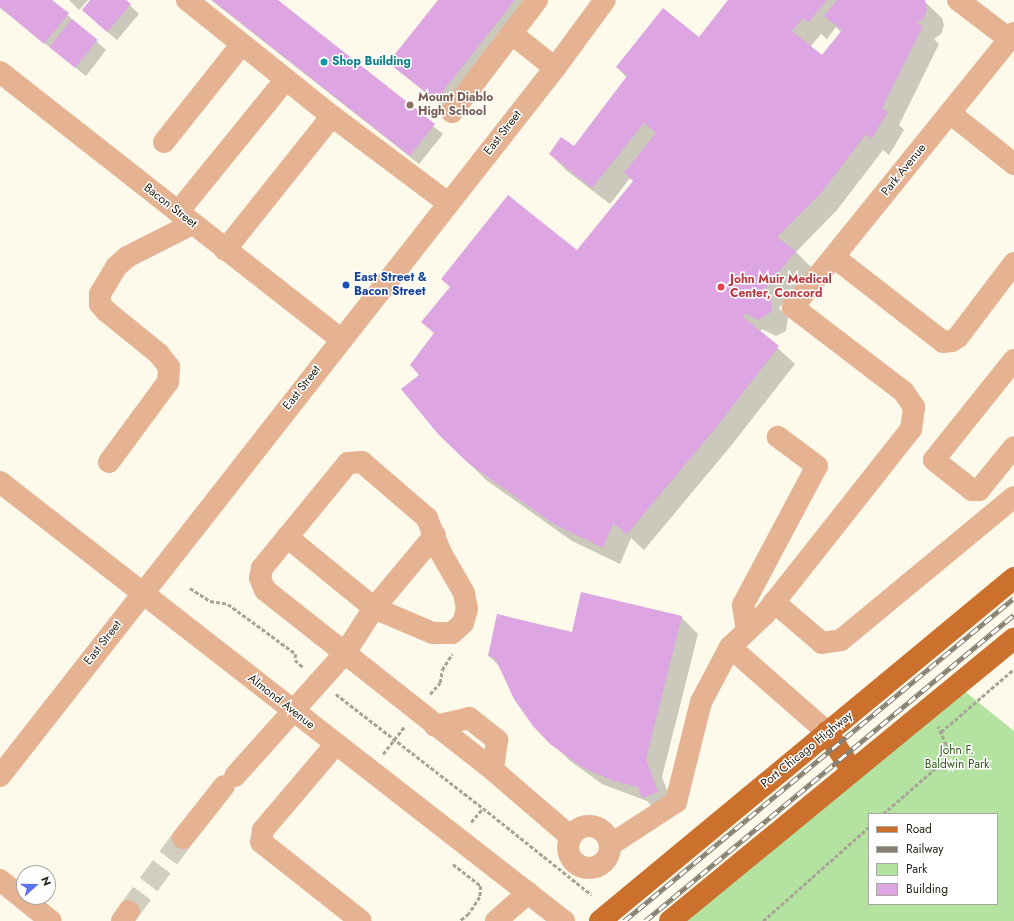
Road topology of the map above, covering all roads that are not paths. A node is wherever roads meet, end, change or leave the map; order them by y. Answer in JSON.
{"nodes":[{"id":1,"x":187,"y":0,"type":"edge"},
{"id":2,"x":537,"y":0,"type":"edge"},
{"id":3,"x":605,"y":0,"type":"edge"},
{"id":4,"x":958,"y":0,"type":"edge"},
{"id":5,"x":512,"y":34,"type":"junction"},
{"id":6,"x":1011,"y":36,"type":"edge"},
{"id":7,"x":242,"y":44,"type":"junction"},
{"id":8,"x":555,"y":68,"type":"junction"},
{"id":9,"x":0,"y":72,"type":"edge"},
{"id":10,"x":286,"y":79,"type":"junction"},
{"id":11,"x":452,"y":112,"type":"dead end"},
{"id":12,"x":950,"y":113,"type":"junction"},
{"id":13,"x":332,"y":116,"type":"junction"},
{"id":14,"x":164,"y":142,"type":"dead end"},
{"id":15,"x":1014,"y":164,"type":"edge"},
{"id":16,"x":448,"y":203,"type":"junction"},
{"id":17,"x":185,"y":218,"type":"junction"},
{"id":18,"x":225,"y":250,"type":"junction"},
{"id":19,"x":834,"y":257,"type":"junction"},
{"id":20,"x":1014,"y":263,"type":"edge"},
{"id":21,"x":340,"y":339,"type":"junction"},
{"id":22,"x":1014,"y":360,"type":"edge"},
{"id":23,"x":778,"y":437,"type":"dead end"},
{"id":24,"x":1014,"y":447,"type":"edge"},
{"id":25,"x":109,"y":462,"type":"dead end"},
{"id":26,"x":0,"y":482,"type":"edge"},
{"id":27,"x":1014,"y":497,"type":"edge"},
{"id":28,"x":435,"y":535,"type":"junction"},
{"id":29,"x":287,"y":538,"type":"junction"},
{"id":30,"x":1014,"y":578,"type":"edge"},
{"id":31,"x":143,"y":592,"type":"junction"},
{"id":32,"x":774,"y":602,"type":"junction"},
{"id":33,"x":374,"y":608,"type":"junction"},
{"id":34,"x":747,"y":631,"type":"junction"},
{"id":35,"x":1014,"y":638,"type":"edge"},
{"id":36,"x":730,"y":647,"type":"junction"},
{"id":37,"x":345,"y":653,"type":"junction"},
{"id":38,"x":292,"y":711,"type":"junction"},
{"id":39,"x":827,"y":732,"type":"junction"},
{"id":40,"x":336,"y":744,"type":"junction"},
{"id":41,"x":851,"y":770,"type":"junction"},
{"id":42,"x":0,"y":776,"type":"edge"},
{"id":43,"x":571,"y":836,"type":"junction"},
{"id":44,"x":183,"y":838,"type":"tunnel mouth"},
{"id":45,"x":610,"y":845,"type":"junction"},
{"id":46,"x":0,"y":880,"type":"edge"},
{"id":47,"x":528,"y":893,"type":"junction"},
{"id":48,"x":52,"y":921,"type":"edge"},
{"id":49,"x":362,"y":921,"type":"edge"},
{"id":50,"x":496,"y":921,"type":"edge"},
{"id":51,"x":564,"y":921,"type":"edge"},
{"id":52,"x":600,"y":921,"type":"edge"},
{"id":53,"x":670,"y":921,"type":"edge"}],
"edges":[{"from":1,"to":7,"type":"street"},
{"from":2,"to":5,"type":"street"},
{"from":3,"to":8,"type":"street","name":"East Street"},
{"from":4,"to":6,"type":"street"},
{"from":5,"to":8,"type":"street"},
{"from":5,"to":11,"type":"street"},
{"from":6,"to":12,"type":"street","name":"Park Avenue"},
{"from":7,"to":10,"type":"street"},
{"from":7,"to":14,"type":"street"},
{"from":8,"to":16,"type":"street","name":"East Street"},
{"from":9,"to":17,"type":"street","name":"Bacon Street"},
{"from":10,"to":13,"type":"street"},
{"from":10,"to":17,"type":"street"},
{"from":12,"to":15,"type":"street"},
{"from":12,"to":19,"type":"street","name":"Park Avenue"},
{"from":13,"to":16,"type":"street"},
{"from":13,"to":18,"type":"street"},
{"from":16,"to":21,"type":"street","name":"East Street"},
{"from":17,"to":18,"type":"street","name":"Bacon Street"},
{"from":17,"to":25,"type":"street"},
{"from":18,"to":21,"type":"street","name":"Bacon Street"},
{"from":19,"to":20,"type":"street"},
{"from":19,"to":32,"type":"street","name":"Park Avenue"},
{"from":21,"to":31,"type":"street","name":"East Street"},
{"from":22,"to":24,"type":"street"},
{"from":23,"to":34,"type":"street"},
{"from":26,"to":31,"type":"street","name":"Almond Avenue"},
{"from":27,"to":32,"type":"street"},
{"from":28,"to":29,"type":"street"},
{"from":28,"to":33,"type":"street"},
{"from":28,"to":33,"type":"street"},
{"from":29,"to":33,"type":"street"},
{"from":29,"to":37,"type":"street"},
{"from":30,"to":39,"type":"main road","name":"Port Chicago Highway"},
{"from":31,"to":38,"type":"street","name":"Almond Avenue"},
{"from":31,"to":42,"type":"street","name":"East Street"},
{"from":32,"to":34,"type":"street"},
{"from":33,"to":37,"type":"street"},
{"from":34,"to":36,"type":"street"},
{"from":35,"to":41,"type":"main road"},
{"from":36,"to":39,"type":"street"},
{"from":36,"to":45,"type":"street"},
{"from":37,"to":38,"type":"street"},
{"from":37,"to":43,"type":"street"},
{"from":38,"to":40,"type":"street","name":"Almond Avenue"},
{"from":38,"to":44,"type":"street"},
{"from":39,"to":41,"type":"main road"},
{"from":39,"to":52,"type":"main road","name":"Port Chicago Highway"},
{"from":40,"to":47,"type":"street","name":"Almond Avenue"},
{"from":40,"to":49,"type":"street"},
{"from":41,"to":53,"type":"main road"},
{"from":43,"to":45,"type":"street"},
{"from":43,"to":45,"type":"street"},
{"from":46,"to":48,"type":"street"},
{"from":47,"to":50,"type":"street"},
{"from":47,"to":51,"type":"street","name":"Almond Avenue"}]}
